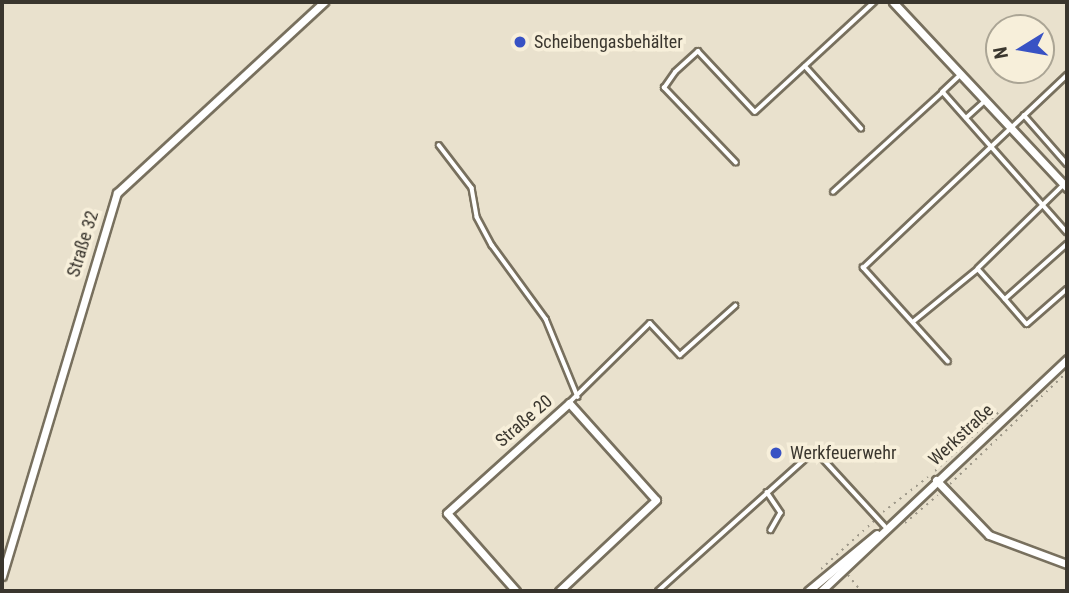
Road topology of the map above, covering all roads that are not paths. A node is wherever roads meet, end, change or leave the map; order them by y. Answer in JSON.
{"nodes":[{"id":1,"x":324,"y":2,"type":"edge"},
{"id":2,"x":874,"y":2,"type":"edge"},
{"id":3,"x":893,"y":2,"type":"edge"},
{"id":4,"x":805,"y":66,"type":"junction"},
{"id":5,"x":962,"y":74,"type":"junction"},
{"id":6,"x":1067,"y":75,"type":"edge"},
{"id":7,"x":943,"y":92,"type":"junction"},
{"id":8,"x":987,"y":99,"type":"junction"},
{"id":9,"x":1024,"y":115,"type":"junction"},
{"id":10,"x":966,"y":118,"type":"junction"},
{"id":11,"x":1013,"y":125,"type":"junction"},
{"id":12,"x":861,"y":128,"type":"dead end"},
{"id":13,"x":439,"y":145,"type":"dead end"},
{"id":14,"x":989,"y":148,"type":"junction"},
{"id":15,"x":736,"y":163,"type":"dead end"},
{"id":16,"x":1067,"y":164,"type":"edge"},
{"id":17,"x":1066,"y":185,"type":"edge"},
{"id":18,"x":833,"y":192,"type":"dead end"},
{"id":19,"x":1044,"y":206,"type":"junction"},
{"id":20,"x":1067,"y":232,"type":"edge"},
{"id":21,"x":1067,"y":244,"type":"edge"},
{"id":22,"x":978,"y":269,"type":"junction"},
{"id":23,"x":1067,"y":289,"type":"edge"},
{"id":24,"x":1006,"y":299,"type":"junction"},
{"id":25,"x":735,"y":306,"type":"dead end"},
{"id":26,"x":914,"y":321,"type":"junction"},
{"id":27,"x":1067,"y":359,"type":"edge"},
{"id":28,"x":948,"y":362,"type":"dead end"},
{"id":29,"x":578,"y":397,"type":"junction"},
{"id":30,"x":569,"y":403,"type":"junction"},
{"id":31,"x":936,"y":480,"type":"junction"},
{"id":32,"x":767,"y":492,"type":"junction"},
{"id":33,"x":886,"y":526,"type":"junction"},
{"id":34,"x":771,"y":530,"type":"dead end"},
{"id":35,"x":877,"y":534,"type":"junction"},
{"id":36,"x":1067,"y":564,"type":"edge"},
{"id":37,"x":2,"y":576,"type":"edge"},
{"id":38,"x":516,"y":591,"type":"edge"},
{"id":39,"x":559,"y":591,"type":"edge"},
{"id":40,"x":658,"y":591,"type":"edge"},
{"id":41,"x":808,"y":591,"type":"edge"},
{"id":42,"x":821,"y":591,"type":"edge"}],
"edges":[{"from":1,"to":37,"type":"street","name":"Straße 32"},
{"from":2,"to":4,"type":"lane"},
{"from":3,"to":5,"type":"street"},
{"from":4,"to":12,"type":"lane"},
{"from":4,"to":15,"type":"lane"},
{"from":5,"to":7,"type":"lane"},
{"from":5,"to":8,"type":"street"},
{"from":6,"to":9,"type":"lane"},
{"from":7,"to":10,"type":"lane"},
{"from":7,"to":18,"type":"lane"},
{"from":8,"to":10,"type":"lane"},
{"from":8,"to":11,"type":"street"},
{"from":9,"to":11,"type":"lane"},
{"from":9,"to":16,"type":"lane"},
{"from":10,"to":14,"type":"lane"},
{"from":11,"to":14,"type":"lane"},
{"from":11,"to":17,"type":"street"},
{"from":13,"to":29,"type":"lane"},
{"from":14,"to":19,"type":"lane"},
{"from":14,"to":26,"type":"lane"},
{"from":17,"to":19,"type":"lane"},
{"from":19,"to":20,"type":"lane"},
{"from":19,"to":22,"type":"lane"},
{"from":21,"to":24,"type":"lane"},
{"from":22,"to":24,"type":"lane"},
{"from":22,"to":26,"type":"lane"},
{"from":23,"to":24,"type":"lane"},
{"from":25,"to":29,"type":"lane"},
{"from":26,"to":28,"type":"lane"},
{"from":27,"to":31,"type":"street","name":"Werkstraße"},
{"from":29,"to":30,"type":"lane"},
{"from":30,"to":38,"type":"street","name":"Straße 20"},
{"from":30,"to":39,"type":"street","name":"Straße 20"},
{"from":31,"to":33,"type":"street","name":"Werkstraße"},
{"from":31,"to":36,"type":"street"},
{"from":32,"to":33,"type":"lane"},
{"from":32,"to":34,"type":"lane"},
{"from":32,"to":40,"type":"lane"},
{"from":33,"to":35,"type":"street","name":"Werkstraße"},
{"from":35,"to":41,"type":"street","name":"Werkstraße"},
{"from":35,"to":42,"type":"street","name":"Werkstraße"}]}
